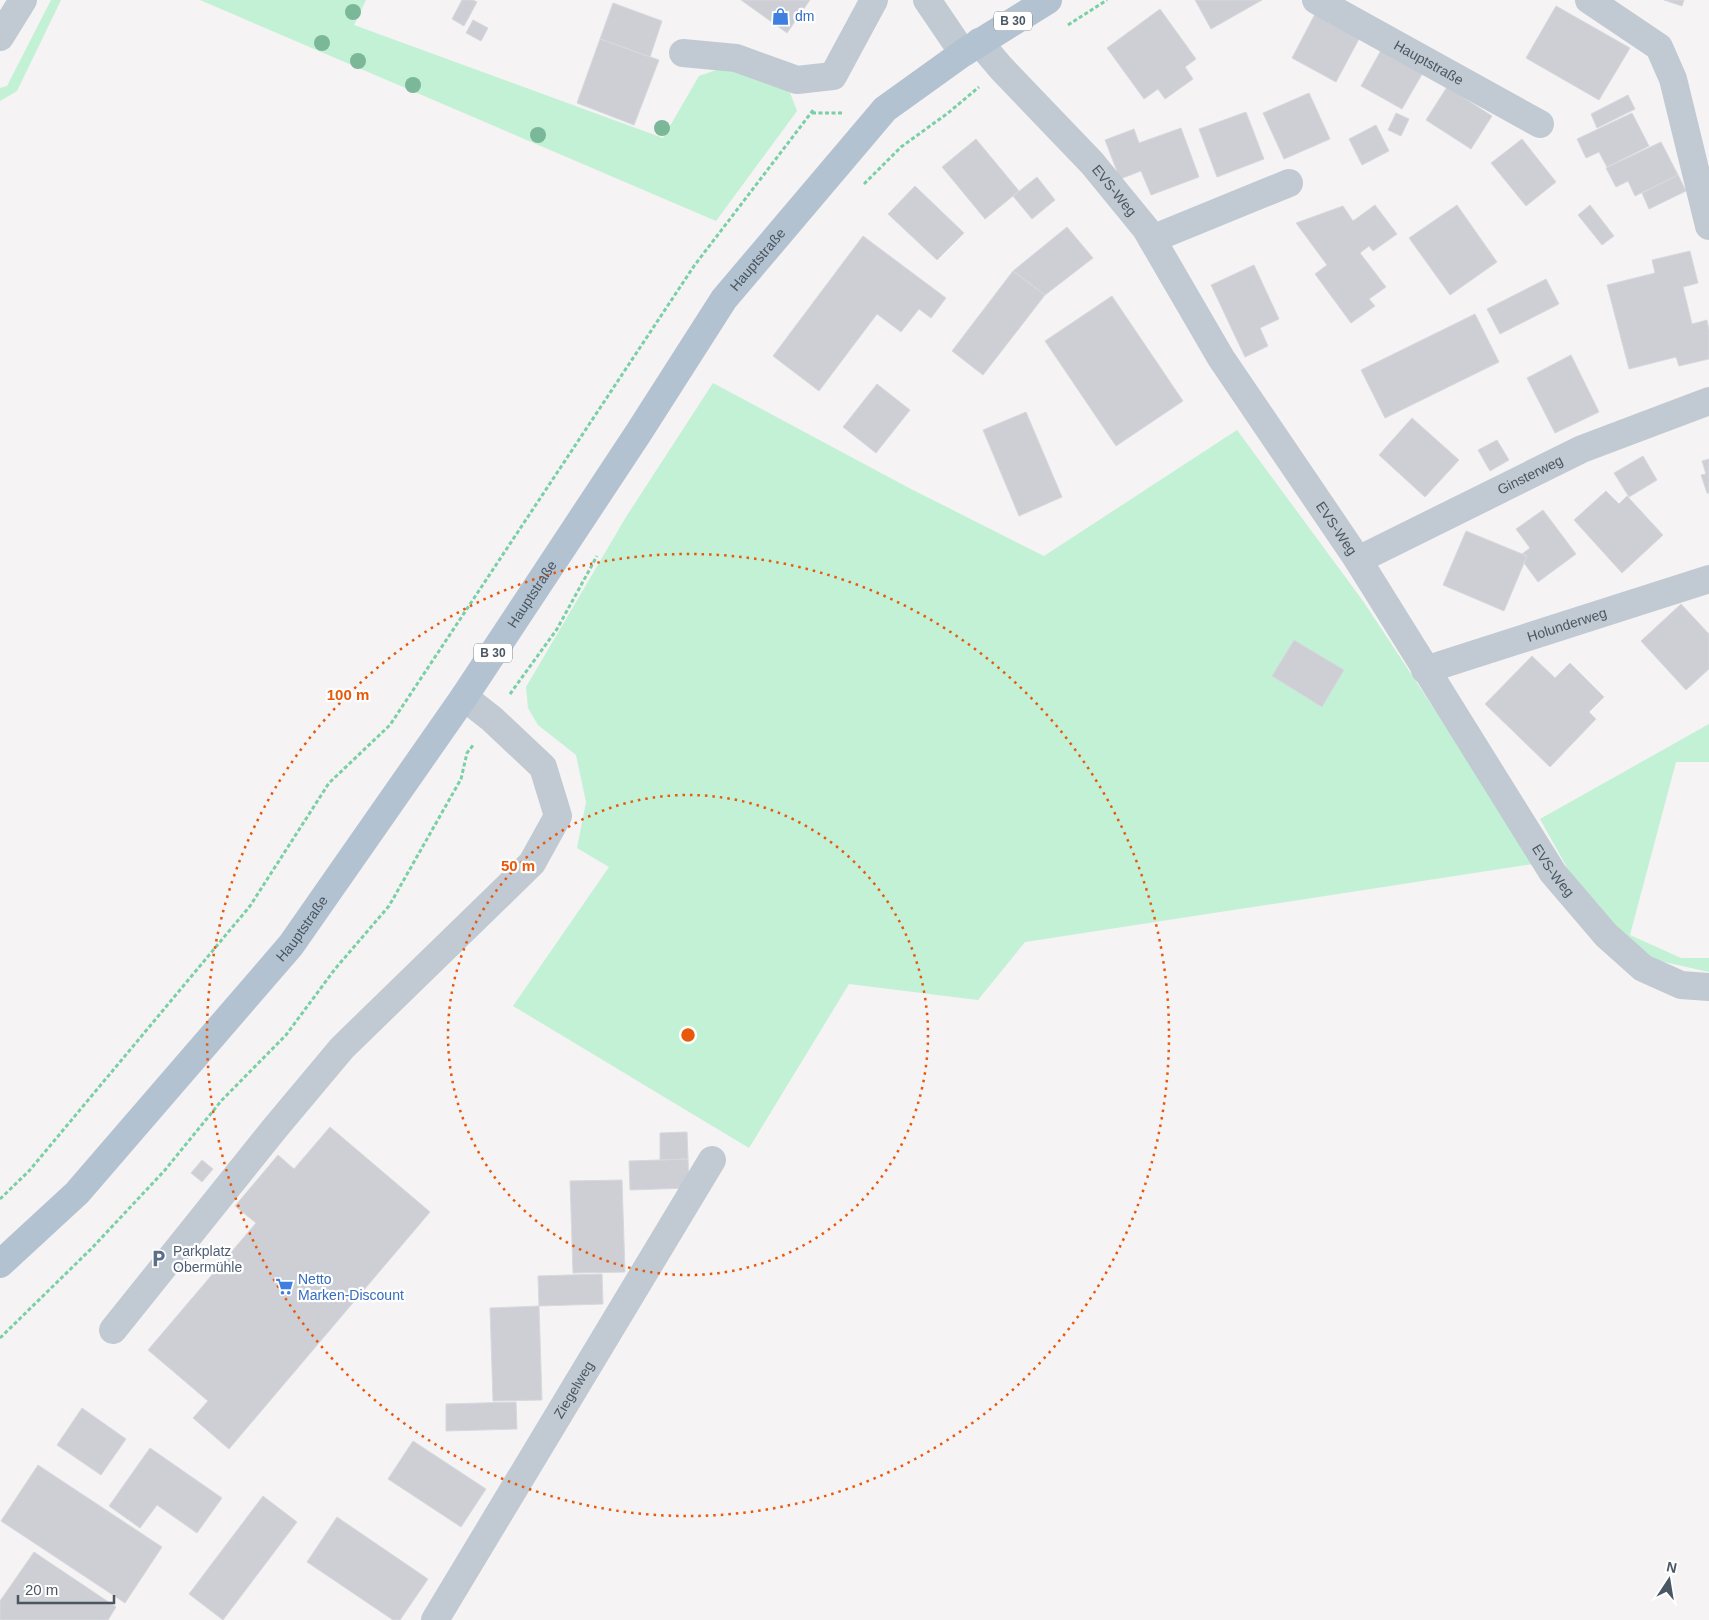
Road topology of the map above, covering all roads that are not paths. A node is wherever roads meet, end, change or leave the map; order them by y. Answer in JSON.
{"nodes":[{"id":1,"x":22,"y":0,"type":"edge"},
{"id":2,"x":874,"y":0,"type":"edge"},
{"id":3,"x":927,"y":0,"type":"edge"},
{"id":4,"x":1048,"y":0,"type":"edge"},
{"id":5,"x":1316,"y":0,"type":"edge"},
{"id":6,"x":1589,"y":0,"type":"edge"},
{"id":7,"x":0,"y":37,"type":"edge"},
{"id":8,"x":971,"y":48,"type":"junction"},
{"id":9,"x":683,"y":52,"type":"dead end"},
{"id":10,"x":1540,"y":124,"type":"dead end"},
{"id":11,"x":1289,"y":183,"type":"dead end"},
{"id":12,"x":1709,"y":226,"type":"edge"},
{"id":13,"x":1152,"y":239,"type":"junction"},
{"id":14,"x":1709,"y":401,"type":"edge"},
{"id":15,"x":1358,"y":560,"type":"junction"},
{"id":16,"x":1709,"y":578,"type":"edge"},
{"id":17,"x":1425,"y":670,"type":"junction"},
{"id":18,"x":464,"y":697,"type":"junction"},
{"id":19,"x":1709,"y":987,"type":"edge"},
{"id":20,"x":712,"y":1160,"type":"dead end"},
{"id":21,"x":0,"y":1264,"type":"edge"},
{"id":22,"x":113,"y":1330,"type":"dead end"},
{"id":23,"x":435,"y":1620,"type":"edge"}],
"edges":[{"from":1,"to":7,"type":"street"},
{"from":2,"to":9,"type":"street"},
{"from":3,"to":8,"type":"street","name":"EVS-Weg"},
{"from":4,"to":8,"type":"main road","name":"Hauptstraße","number":"B 30"},
{"from":5,"to":10,"type":"street","name":"Hauptstraße"},
{"from":6,"to":12,"type":"street"},
{"from":8,"to":13,"type":"street","name":"EVS-Weg"},
{"from":8,"to":18,"type":"main road","name":"Hauptstraße","number":"B 30"},
{"from":11,"to":13,"type":"street"},
{"from":13,"to":15,"type":"street","name":"EVS-Weg"},
{"from":14,"to":15,"type":"street","name":"Ginsterweg"},
{"from":15,"to":17,"type":"street","name":"EVS-Weg"},
{"from":16,"to":17,"type":"street","name":"Holunderweg"},
{"from":17,"to":19,"type":"street","name":"EVS-Weg"},
{"from":18,"to":21,"type":"main road","name":"Hauptstraße","number":"B 30"},
{"from":18,"to":22,"type":"street"},
{"from":20,"to":23,"type":"street","name":"Ziegelweg"}]}
